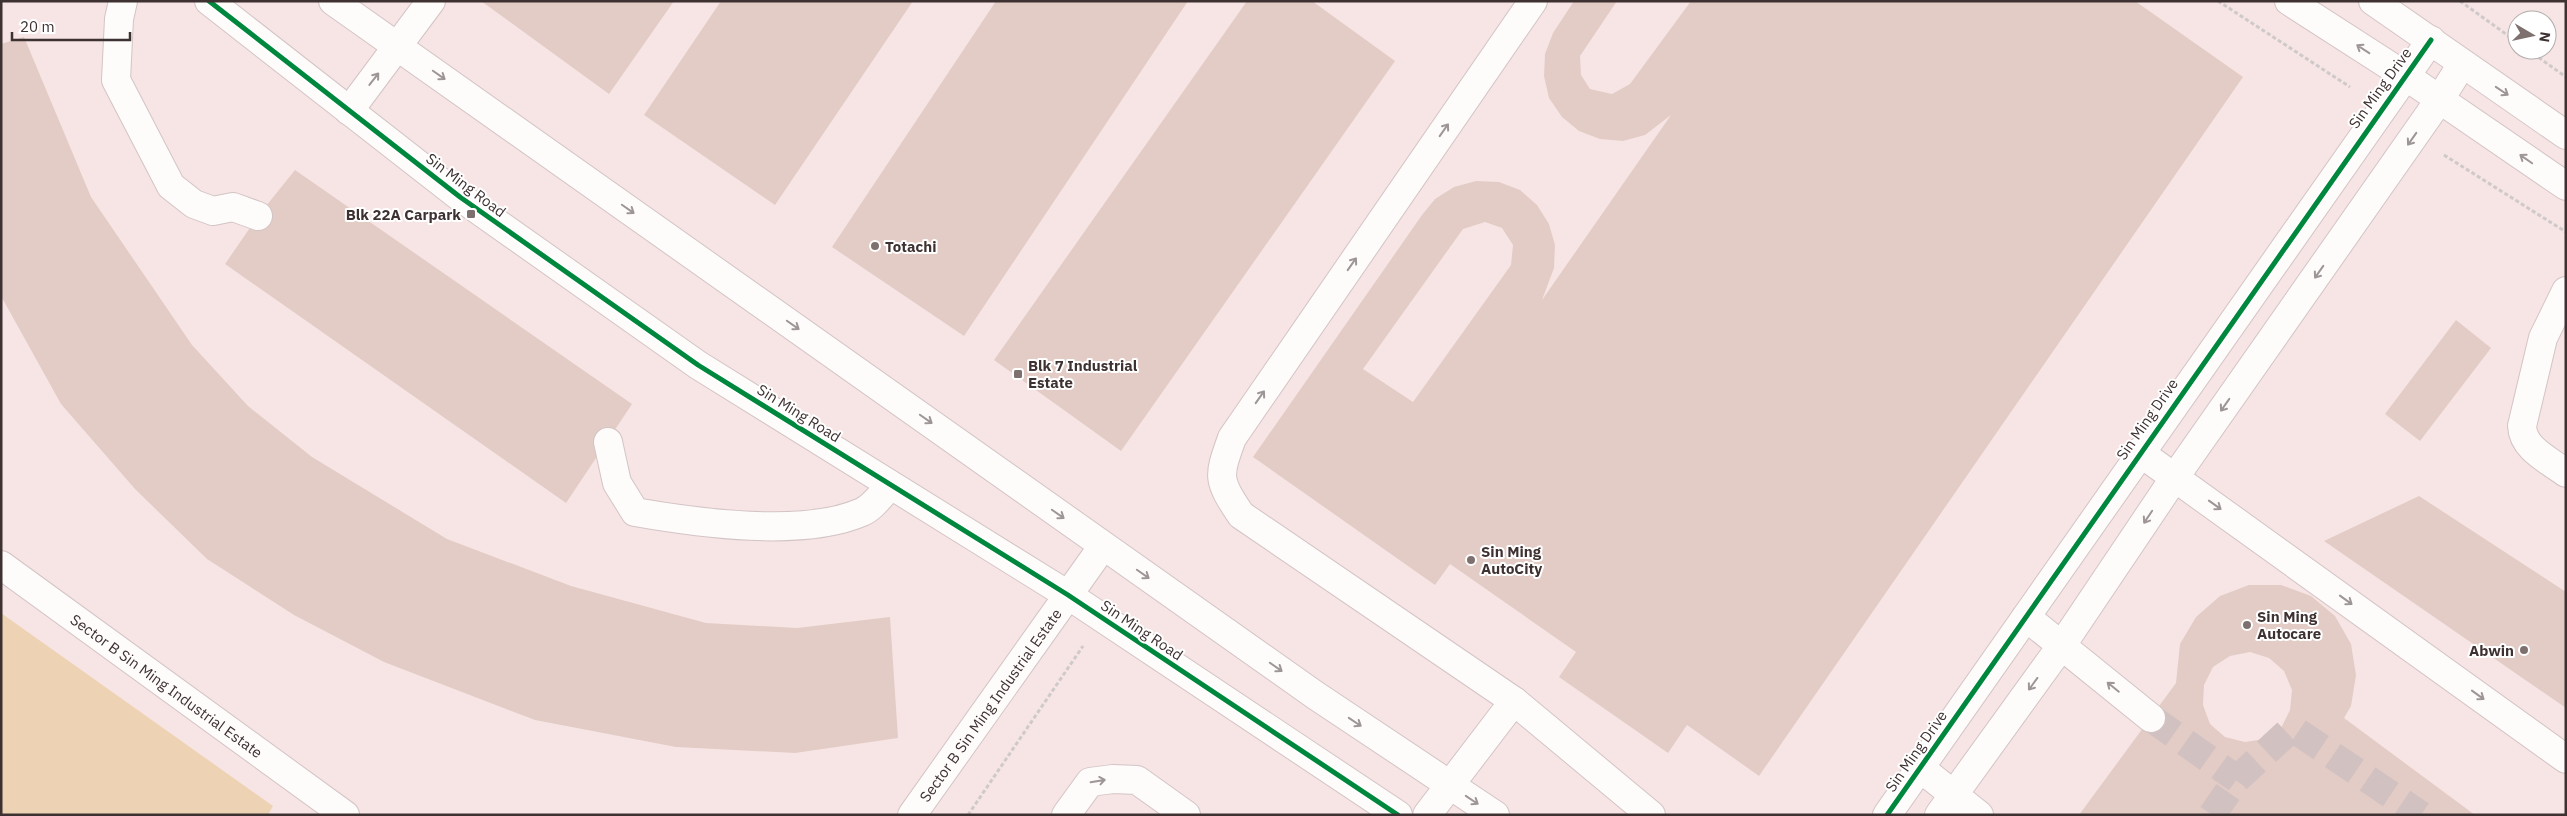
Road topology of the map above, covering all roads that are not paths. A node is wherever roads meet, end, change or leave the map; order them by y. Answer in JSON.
{"nodes":[{"id":1,"x":123,"y":1,"type":"edge"},
{"id":2,"x":209,"y":1,"type":"edge"},
{"id":3,"x":333,"y":1,"type":"edge"},
{"id":4,"x":432,"y":1,"type":"edge"},
{"id":5,"x":1533,"y":1,"type":"edge"},
{"id":6,"x":2289,"y":1,"type":"edge"},
{"id":7,"x":2373,"y":1,"type":"edge"},
{"id":8,"x":2431,"y":40,"type":"junction"},
{"id":9,"x":399,"y":47,"type":"junction"},
{"id":10,"x":2462,"y":64,"type":"junction"},
{"id":11,"x":2404,"y":75,"type":"junction"},
{"id":12,"x":2440,"y":99,"type":"junction"},
{"id":13,"x":348,"y":111,"type":"junction"},
{"id":14,"x":2566,"y":134,"type":"edge"},
{"id":15,"x":2566,"y":186,"type":"edge"},
{"id":16,"x":258,"y":216,"type":"dead end"},
{"id":17,"x":2566,"y":292,"type":"edge"},
{"id":18,"x":608,"y":442,"type":"dead end"},
{"id":19,"x":2139,"y":452,"type":"junction"},
{"id":20,"x":2566,"y":472,"type":"edge"},
{"id":21,"x":2175,"y":477,"type":"junction"},
{"id":22,"x":890,"y":486,"type":"junction"},
{"id":23,"x":1103,"y":546,"type":"junction"},
{"id":24,"x":1,"y":565,"type":"edge"},
{"id":25,"x":1068,"y":596,"type":"junction"},
{"id":26,"x":2026,"y":617,"type":"junction"},
{"id":27,"x":2062,"y":645,"type":"junction"},
{"id":28,"x":1514,"y":701,"type":"junction"},
{"id":29,"x":2151,"y":718,"type":"tunnel mouth"},
{"id":30,"x":2566,"y":759,"type":"edge"},
{"id":31,"x":1919,"y":767,"type":"junction"},
{"id":32,"x":1450,"y":785,"type":"junction"},
{"id":33,"x":1946,"y":805,"type":"edge"},
{"id":34,"x":335,"y":811,"type":"edge"},
{"id":35,"x":912,"y":815,"type":"edge"},
{"id":36,"x":1066,"y":815,"type":"edge"},
{"id":37,"x":1186,"y":815,"type":"edge"},
{"id":38,"x":1398,"y":815,"type":"edge"},
{"id":39,"x":1427,"y":815,"type":"edge"},
{"id":40,"x":1495,"y":815,"type":"edge"},
{"id":41,"x":1651,"y":815,"type":"edge"},
{"id":42,"x":1887,"y":815,"type":"edge"},
{"id":43,"x":1979,"y":815,"type":"edge"}],
"edges":[{"from":1,"to":16,"type":"street"},
{"from":2,"to":13,"type":"street","name":"Sin Ming Road"},
{"from":3,"to":9,"type":"street"},
{"from":4,"to":9,"type":"street"},
{"from":28,"to":5,"type":"street","one_way":true},
{"from":11,"to":6,"type":"street","name":"Sin Ming Drive","one_way":true},
{"from":7,"to":8,"type":"street","name":"Sin Ming Drive"},
{"from":8,"to":10,"type":"street","name":"Sin Ming Drive"},
{"from":8,"to":11,"type":"street","name":"Sin Ming Drive"},
{"from":13,"to":9,"type":"street","one_way":true},
{"from":9,"to":23,"type":"street","one_way":true},
{"from":10,"to":12,"type":"street"},
{"from":10,"to":14,"type":"street","name":"Sin Ming Drive","one_way":true},
{"from":11,"to":12,"type":"street","name":"Sin Ming Drive"},
{"from":11,"to":19,"type":"street","name":"Sin Ming Drive"},
{"from":15,"to":12,"type":"street","name":"Sin Ming Drive","one_way":true},
{"from":12,"to":21,"type":"street","one_way":true},
{"from":13,"to":22,"type":"street","name":"Sin Ming Road"},
{"from":17,"to":20,"type":"street"},
{"from":18,"to":22,"type":"street"},
{"from":19,"to":21,"type":"street"},
{"from":19,"to":26,"type":"street","name":"Sin Ming Drive"},
{"from":21,"to":27,"type":"street","one_way":true},
{"from":21,"to":30,"type":"street","one_way":true},
{"from":22,"to":25,"type":"street","name":"Sin Ming Road"},
{"from":23,"to":25,"type":"street","name":"Sector B Sin Ming Industrial Estate"},
{"from":23,"to":32,"type":"street","one_way":true},
{"from":24,"to":34,"type":"street","name":"Sector B Sin Ming Industrial Estate"},
{"from":25,"to":35,"type":"street","name":"Sector B Sin Ming Industrial Estate"},
{"from":25,"to":38,"type":"street","name":"Sin Ming Road"},
{"from":26,"to":27,"type":"street"},
{"from":26,"to":31,"type":"street","name":"Sin Ming Drive"},
{"from":29,"to":27,"type":"street","one_way":true},
{"from":27,"to":33,"type":"street","one_way":true},
{"from":28,"to":32,"type":"street"},
{"from":28,"to":41,"type":"street"},
{"from":31,"to":33,"type":"street"},
{"from":31,"to":42,"type":"street","name":"Sin Ming Drive"},
{"from":32,"to":39,"type":"street"},
{"from":32,"to":40,"type":"street","one_way":true},
{"from":33,"to":43,"type":"street"},
{"from":36,"to":37,"type":"street","one_way":true}]}
